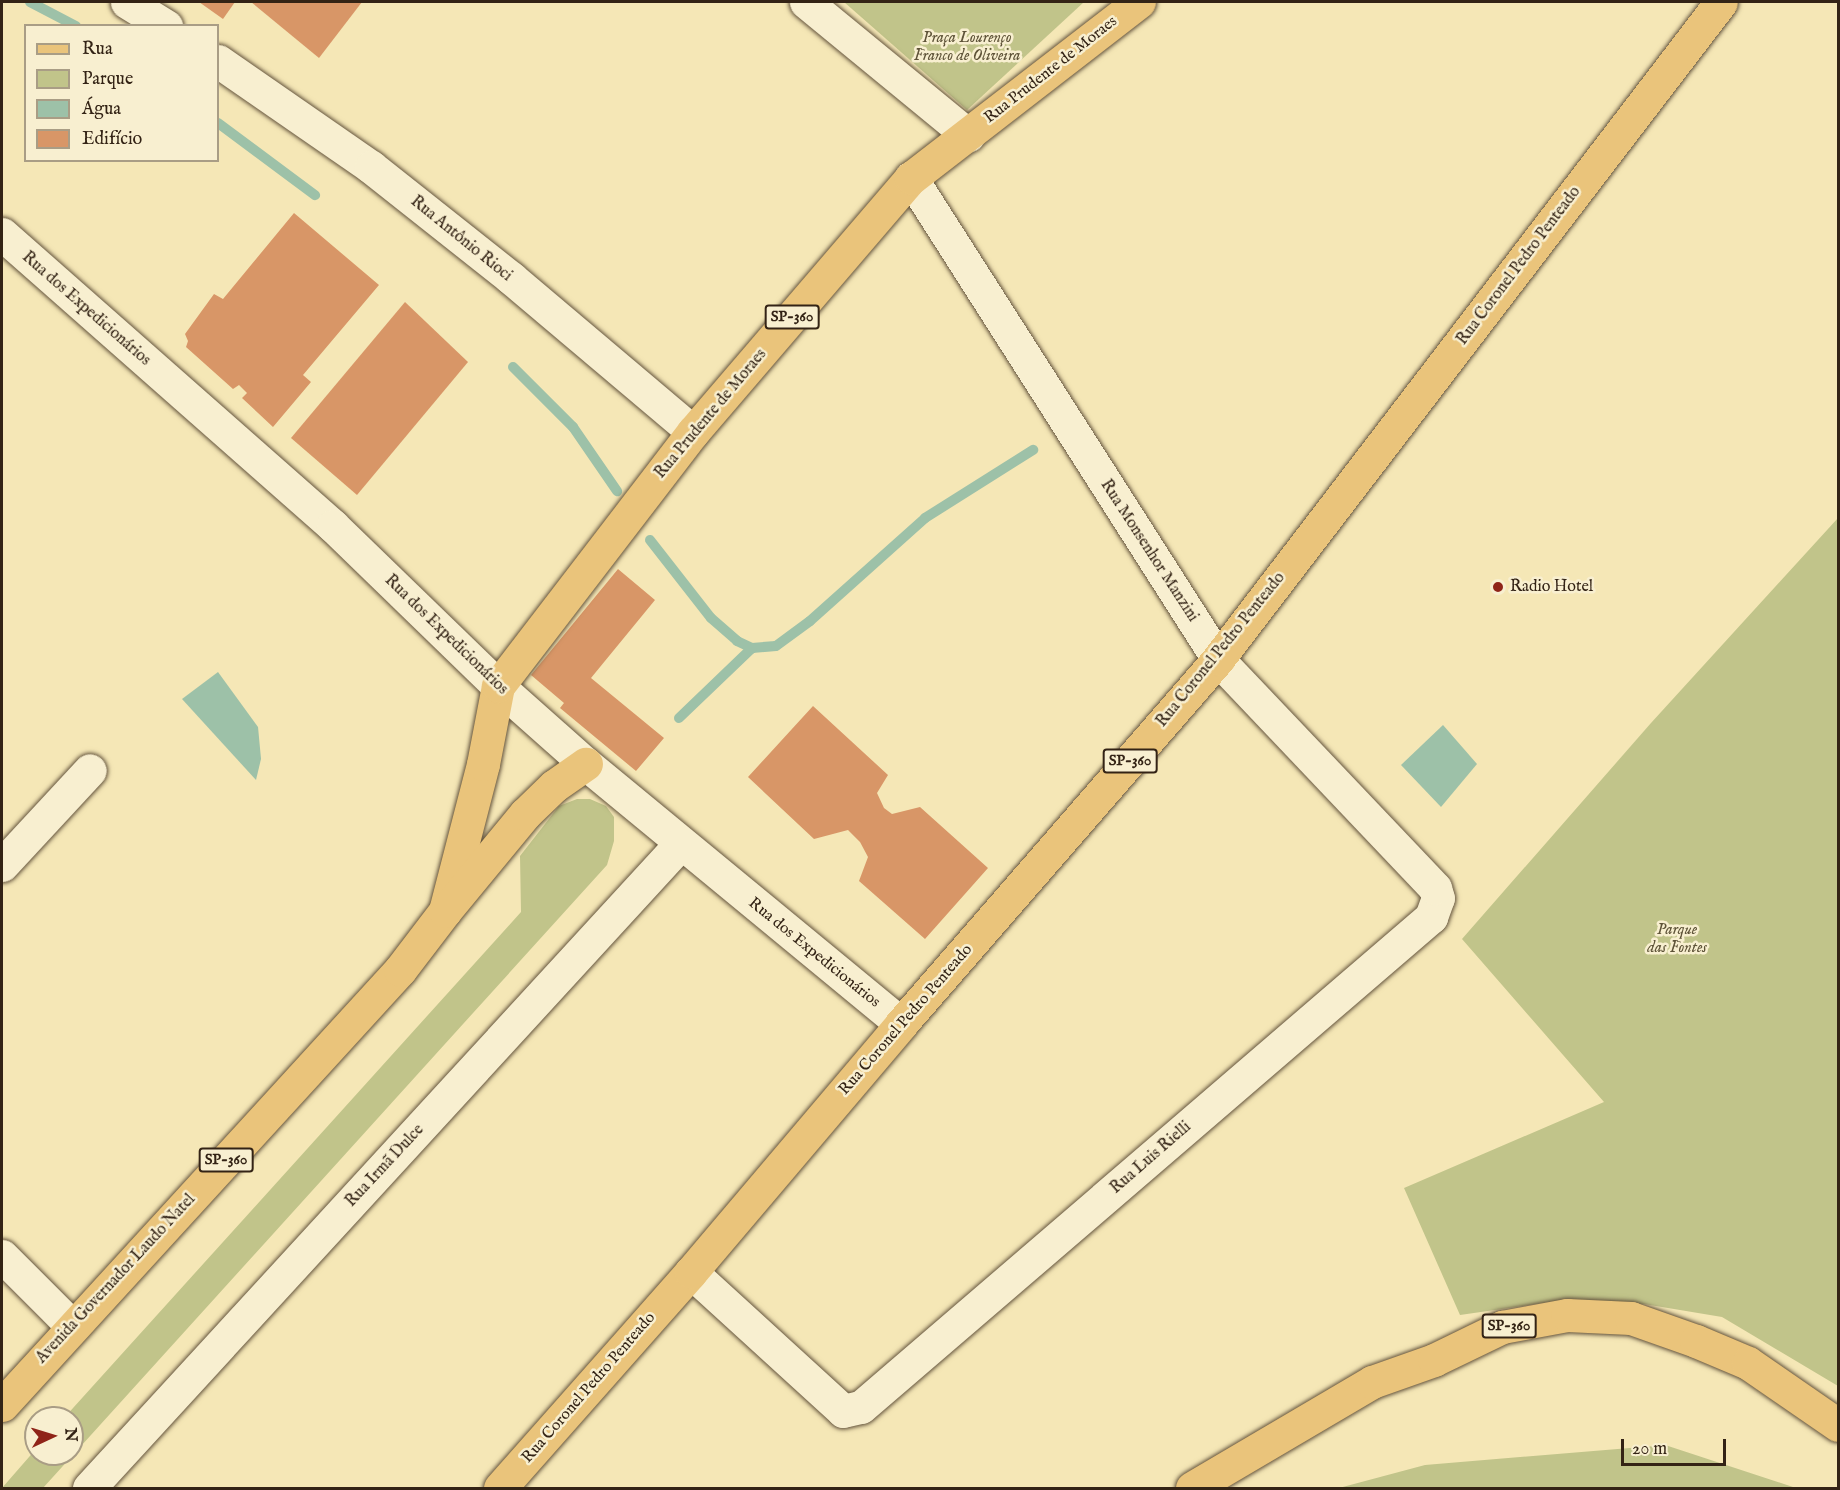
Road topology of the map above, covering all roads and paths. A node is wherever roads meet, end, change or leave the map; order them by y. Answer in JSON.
{"nodes":[{"id":1,"x":127,"y":2,"type":"edge"},
{"id":2,"x":806,"y":2,"type":"edge"},
{"id":3,"x":1139,"y":2,"type":"edge"},
{"id":4,"x":1720,"y":2,"type":"edge"},
{"id":5,"x":163,"y":24,"type":"edge"},
{"id":6,"x":219,"y":62,"type":"edge"},
{"id":7,"x":968,"y":135,"type":"junction"},
{"id":8,"x":911,"y":178,"type":"junction"},
{"id":9,"x":2,"y":234,"type":"edge"},
{"id":10,"x":693,"y":432,"type":"junction"},
{"id":11,"x":1218,"y":659,"type":"junction"},
{"id":12,"x":498,"y":686,"type":"junction"},
{"id":13,"x":586,"y":764,"type":"junction"},
{"id":14,"x":90,"y":770,"type":"dead end"},
{"id":15,"x":681,"y":843,"type":"junction"},
{"id":16,"x":2,"y":865,"type":"edge"},
{"id":17,"x":1435,"y":888,"type":"joint"},
{"id":18,"x":444,"y":911,"type":"junction"},
{"id":19,"x":901,"y":1024,"type":"junction"},
{"id":20,"x":2,"y":1256,"type":"edge"},
{"id":21,"x":691,"y":1272,"type":"junction"},
{"id":22,"x":73,"y":1327,"type":"junction"},
{"id":23,"x":2,"y":1405,"type":"edge"},
{"id":24,"x":1839,"y":1425,"type":"edge"},
{"id":25,"x":89,"y":1488,"type":"edge"},
{"id":26,"x":500,"y":1488,"type":"edge"},
{"id":27,"x":1192,"y":1488,"type":"edge"}],
"edges":[{"from":1,"to":5,"type":"street"},
{"from":2,"to":7,"type":"street"},
{"from":3,"to":7,"type":"main road","name":"Rua Prudente de Moraes","number":"SP-360"},
{"from":4,"to":11,"type":"main road","name":"Rua Coronel Pedro Penteado","number":"SP-360"},
{"from":6,"to":10,"type":"street","name":"Rua Antônio Rioci"},
{"from":7,"to":8,"type":"main road","name":"Rua Prudente de Moraes","number":"SP-360"},
{"from":8,"to":10,"type":"main road","name":"Rua Prudente de Moraes","number":"SP-360"},
{"from":8,"to":11,"type":"street","name":"Rua Monsenhor Manzini"},
{"from":9,"to":12,"type":"street","name":"Rua dos Expedicionários"},
{"from":10,"to":12,"type":"main road","name":"Rua Prudente de Moraes","number":"SP-360"},
{"from":11,"to":17,"type":"street","name":"Rua Monsenhor Manzini"},
{"from":11,"to":19,"type":"main road","name":"Rua Coronel Pedro Penteado","number":"SP-360"},
{"from":12,"to":13,"type":"street","name":"Rua dos Expedicionários"},
{"from":12,"to":18,"type":"main road","name":"Avenida Governador Laudo Natel","number":"SP-360"},
{"from":13,"to":15,"type":"street","name":"Rua dos Expedicionários"},
{"from":13,"to":18,"type":"main road","name":"Avenida Governador Laudo Natel"},
{"from":14,"to":16,"type":"street"},
{"from":15,"to":19,"type":"street","name":"Rua dos Expedicionários"},
{"from":15,"to":25,"type":"street","name":"Rua Irmã Dulce"},
{"from":17,"to":21,"type":"street","name":"Rua Luis Rielli"},
{"from":18,"to":22,"type":"main road","name":"Avenida Governador Laudo Natel","number":"SP-360"},
{"from":19,"to":21,"type":"main road","name":"Rua Coronel Pedro Penteado","number":"SP-360"},
{"from":20,"to":22,"type":"street"},
{"from":21,"to":26,"type":"main road","name":"Rua Coronel Pedro Penteado","number":"SP-360"},
{"from":22,"to":23,"type":"main road","name":"Avenida Governador Laudo Natel","number":"SP-360"},
{"from":24,"to":27,"type":"main road","number":"SP-360"}]}
